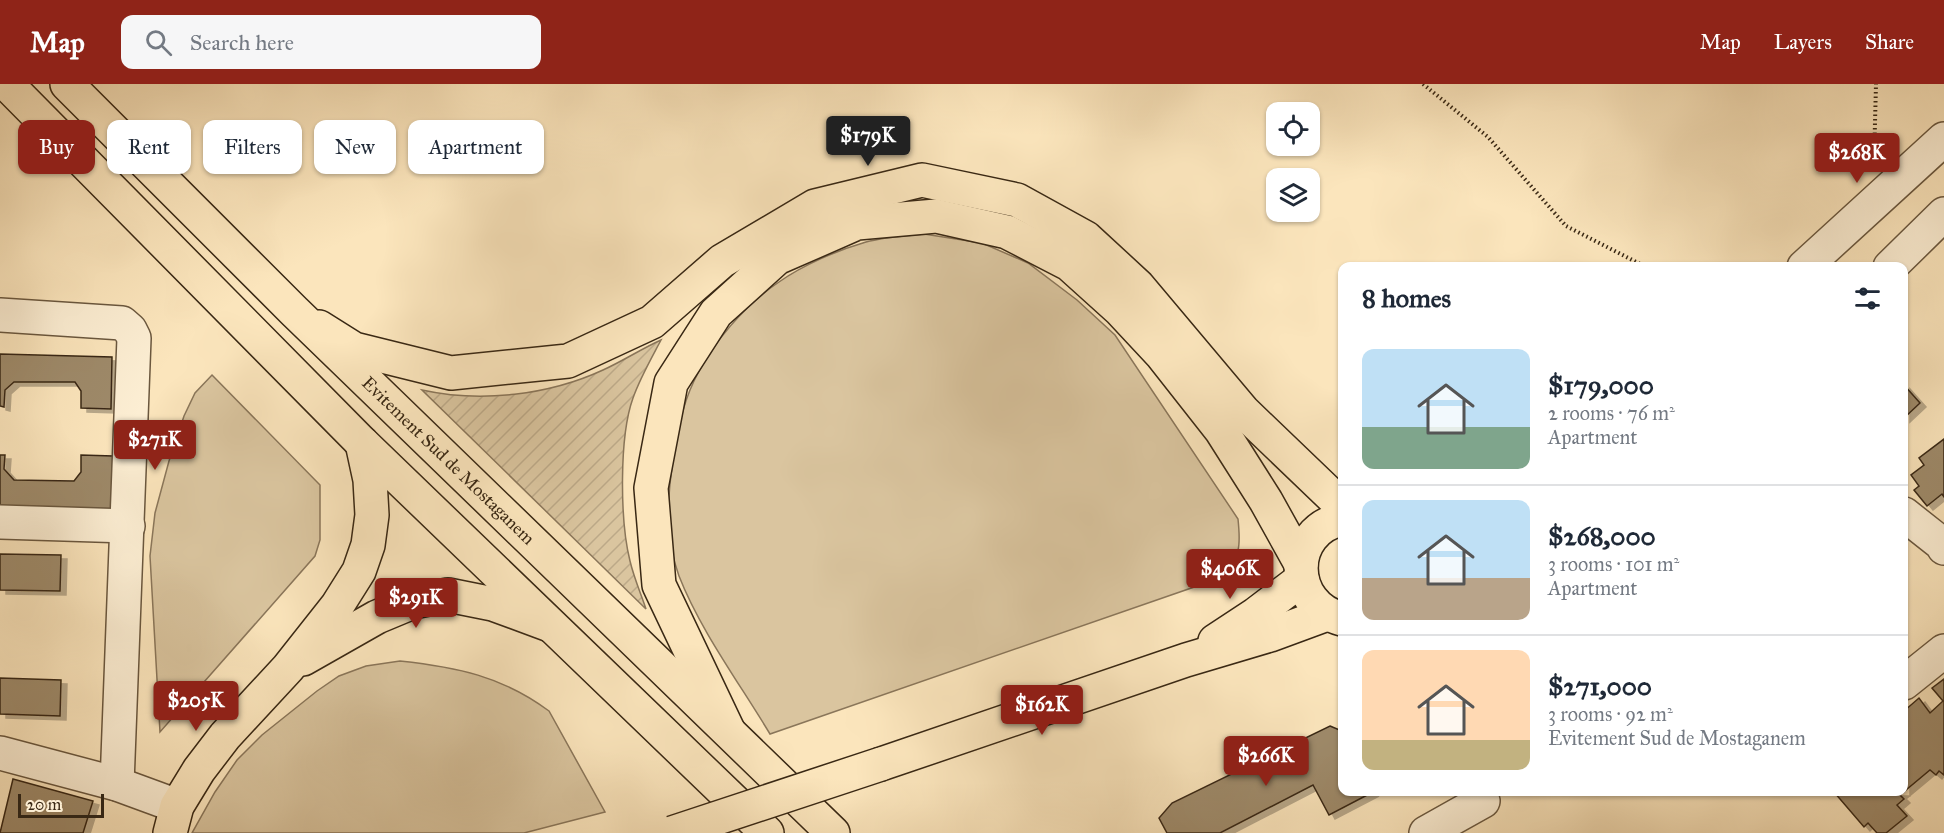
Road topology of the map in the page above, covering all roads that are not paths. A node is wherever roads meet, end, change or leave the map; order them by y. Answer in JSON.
{"nodes":[{"id":1,"x":8,"y":84,"type":"edge"},
{"id":2,"x":67,"y":84,"type":"edge"},
{"id":3,"x":1944,"y":139,"type":"edge"},
{"id":4,"x":1944,"y":214,"type":"edge"},
{"id":5,"x":1809,"y":262,"type":"edge"},
{"id":6,"x":1895,"y":262,"type":"edge"},
{"id":7,"x":294,"y":311,"type":"junction"},
{"id":8,"x":0,"y":315,"type":"edge"},
{"id":9,"x":362,"y":443,"type":"junction"},
{"id":10,"x":1338,"y":502,"type":"edge"},
{"id":11,"x":1908,"y":517,"type":"edge"},
{"id":12,"x":1338,"y":520,"type":"edge"},
{"id":13,"x":0,"y":522,"type":"edge"},
{"id":14,"x":128,"y":526,"type":"junction"},
{"id":15,"x":1944,"y":548,"type":"edge"},
{"id":16,"x":1301,"y":572,"type":"junction"},
{"id":17,"x":1338,"y":618,"type":"edge"},
{"id":18,"x":550,"y":625,"type":"junction"},
{"id":19,"x":1944,"y":651,"type":"edge"},
{"id":20,"x":1186,"y":660,"type":"junction"},
{"id":21,"x":288,"y":668,"type":"junction"},
{"id":22,"x":1908,"y":680,"type":"edge"},
{"id":23,"x":728,"y":730,"type":"junction"},
{"id":24,"x":2,"y":762,"type":"edge"},
{"id":25,"x":117,"y":784,"type":"junction"},
{"id":26,"x":1482,"y":796,"type":"edge"},
{"id":27,"x":174,"y":819,"type":"edge"},
{"id":28,"x":672,"y":833,"type":"edge"},
{"id":29,"x":767,"y":833,"type":"edge"},
{"id":30,"x":833,"y":833,"type":"edge"},
{"id":31,"x":1426,"y":833,"type":"edge"}],
"edges":[{"from":1,"to":9,"type":"main road"},
{"from":2,"to":7,"type":"main road","name":"Evitement Sud de Mostaganem"},
{"from":3,"to":5,"type":"street"},
{"from":4,"to":6,"type":"street"},
{"from":7,"to":10,"type":"main road"},
{"from":7,"to":23,"type":"main road","name":"Evitement Sud de Mostaganem"},
{"from":8,"to":14,"type":"street"},
{"from":9,"to":18,"type":"main road"},
{"from":9,"to":21,"type":"main road"},
{"from":11,"to":15,"type":"street"},
{"from":12,"to":16,"type":"main road"},
{"from":13,"to":14,"type":"street"},
{"from":14,"to":25,"type":"street"},
{"from":16,"to":17,"type":"main road"},
{"from":16,"to":20,"type":"main road"},
{"from":16,"to":23,"type":"main road"},
{"from":17,"to":20,"type":"main road"},
{"from":18,"to":21,"type":"main road"},
{"from":18,"to":29,"type":"main road"},
{"from":19,"to":22,"type":"street"},
{"from":20,"to":28,"type":"main road","bridge":true},
{"from":21,"to":27,"type":"main road"},
{"from":23,"to":30,"type":"main road","name":"Evitement Sud de Mostaganem"},
{"from":24,"to":25,"type":"street"},
{"from":25,"to":27,"type":"street"},
{"from":26,"to":31,"type":"street"}]}
